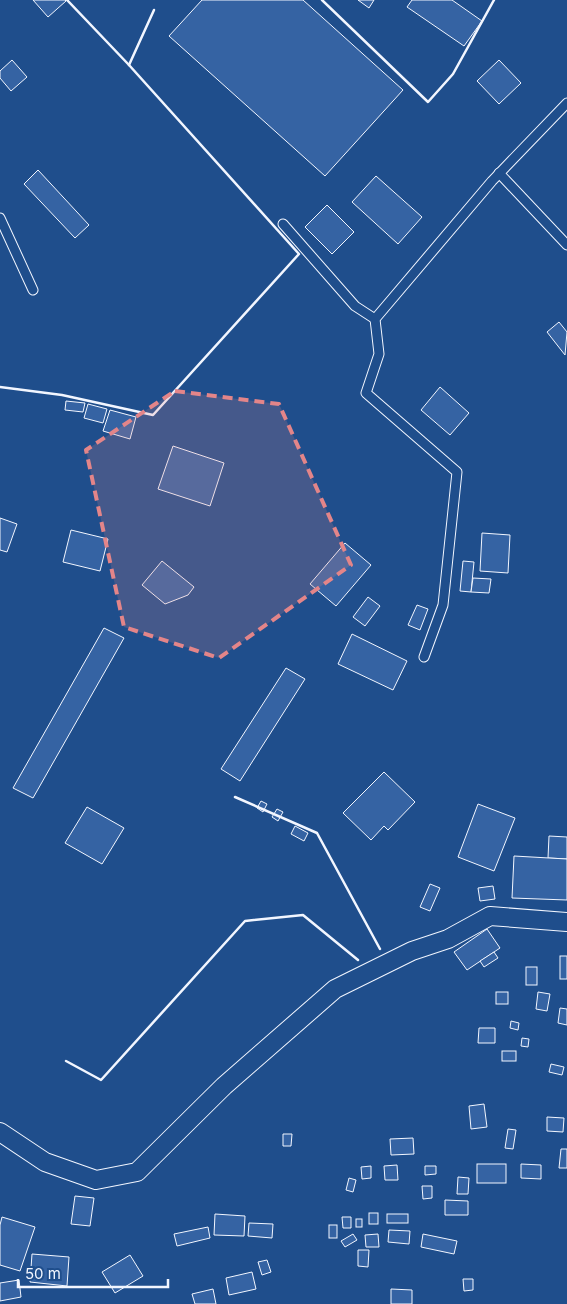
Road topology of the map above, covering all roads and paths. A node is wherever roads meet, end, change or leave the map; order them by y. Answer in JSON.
{"nodes":[{"id":1,"x":567,"y":103,"type":"edge"},
{"id":2,"x":500,"y":173,"type":"junction"},
{"id":3,"x":0,"y":218,"type":"edge"},
{"id":4,"x":283,"y":224,"type":"dead end"},
{"id":5,"x":567,"y":245,"type":"edge"},
{"id":6,"x":33,"y":290,"type":"dead end"},
{"id":7,"x":375,"y":319,"type":"junction"},
{"id":8,"x":424,"y":657,"type":"dead end"},
{"id":9,"x":567,"y":922,"type":"edge"},
{"id":10,"x":0,"y":1132,"type":"edge"}],
"edges":[{"from":1,"to":2,"type":"lane"},
{"from":2,"to":5,"type":"lane"},
{"from":2,"to":7,"type":"lane"},
{"from":3,"to":6,"type":"lane"},
{"from":4,"to":7,"type":"lane"},
{"from":7,"to":8,"type":"lane"},
{"from":9,"to":10,"type":"street"}]}
